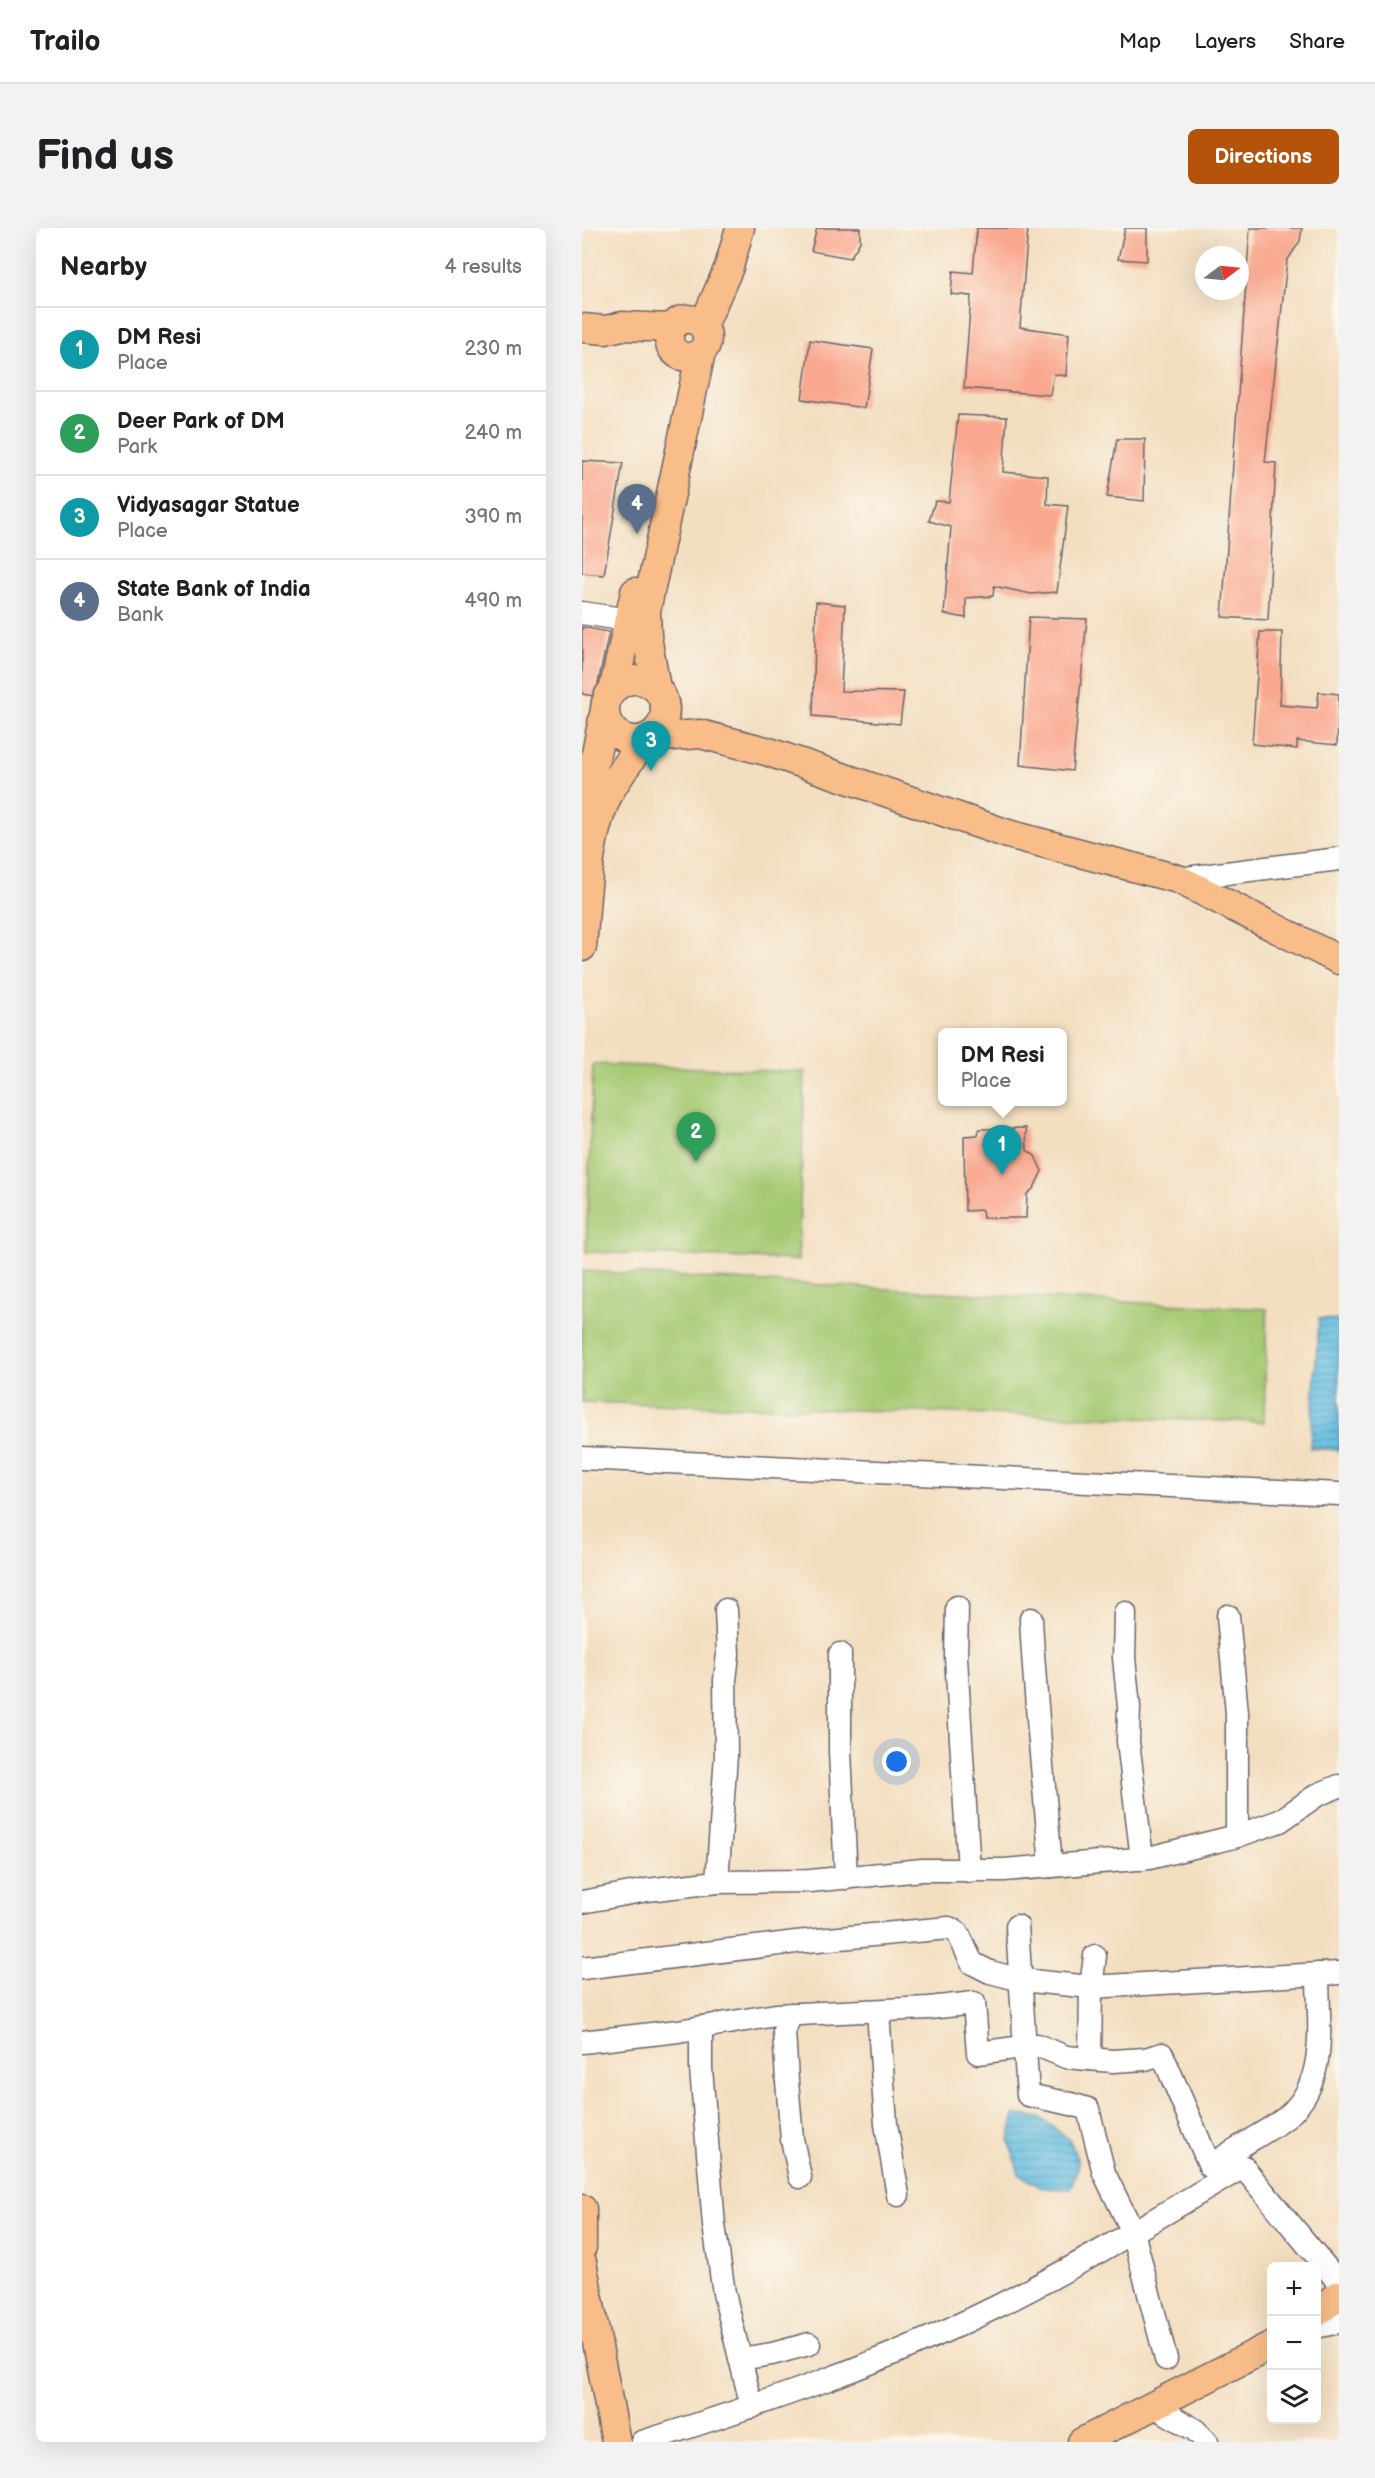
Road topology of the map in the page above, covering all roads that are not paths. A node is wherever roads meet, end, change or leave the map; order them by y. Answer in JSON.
{"nodes":[{"id":1,"x":740,"y":228,"type":"edge"},
{"id":2,"x":594,"y":329,"type":"edge"},
{"id":3,"x":686,"y":343,"type":"junction"},
{"id":4,"x":582,"y":613,"type":"edge"},
{"id":5,"x":629,"y":620,"type":"junction"},
{"id":6,"x":614,"y":687,"type":"junction"},
{"id":7,"x":660,"y":695,"type":"junction"},
{"id":8,"x":604,"y":714,"type":"junction"},
{"id":9,"x":700,"y":734,"type":"junction"},
{"id":10,"x":646,"y":738,"type":"junction"},
{"id":11,"x":582,"y":823,"type":"edge"},
{"id":12,"x":1339,"y":859,"type":"edge"},
{"id":13,"x":1178,"y":879,"type":"junction"},
{"id":14,"x":582,"y":947,"type":"edge"},
{"id":15,"x":1339,"y":960,"type":"edge"},
{"id":16,"x":582,"y":1458,"type":"edge"},
{"id":17,"x":1339,"y":1494,"type":"edge"},
{"id":18,"x":957,"y":1607,"type":"dead end"},
{"id":19,"x":726,"y":1610,"type":"dead end"},
{"id":20,"x":1125,"y":1613,"type":"dead end"},
{"id":21,"x":1228,"y":1616,"type":"dead end"},
{"id":22,"x":1031,"y":1619,"type":"dead end"},
{"id":23,"x":840,"y":1654,"type":"dead end"},
{"id":24,"x":1339,"y":1786,"type":"edge"},
{"id":25,"x":1237,"y":1836,"type":"junction"},
{"id":26,"x":1142,"y":1859,"type":"junction"},
{"id":27,"x":1050,"y":1866,"type":"junction"},
{"id":28,"x":969,"y":1871,"type":"junction"},
{"id":29,"x":846,"y":1878,"type":"junction"},
{"id":30,"x":717,"y":1882,"type":"junction"},
{"id":31,"x":582,"y":1902,"type":"edge"},
{"id":32,"x":1017,"y":1926,"type":"dead end"},
{"id":33,"x":1095,"y":1956,"type":"dead end"},
{"id":34,"x":582,"y":1968,"type":"edge"},
{"id":35,"x":1328,"y":1973,"type":"edge"},
{"id":36,"x":1021,"y":1980,"type":"junction"},
{"id":37,"x":1091,"y":1987,"type":"junction"},
{"id":38,"x":878,"y":2011,"type":"junction"},
{"id":39,"x":791,"y":2014,"type":"junction"},
{"id":40,"x":701,"y":2027,"type":"junction"},
{"id":41,"x":582,"y":2042,"type":"edge"},
{"id":42,"x":1026,"y":2046,"type":"junction"},
{"id":43,"x":1090,"y":2059,"type":"junction"},
{"id":44,"x":1210,"y":2166,"type":"junction"},
{"id":45,"x":1243,"y":2167,"type":"junction"},
{"id":46,"x":800,"y":2177,"type":"dead end"},
{"id":47,"x":898,"y":2195,"type":"dead end"},
{"id":48,"x":582,"y":2209,"type":"edge"},
{"id":49,"x":1133,"y":2232,"type":"junction"},
{"id":50,"x":582,"y":2247,"type":"edge"},
{"id":51,"x":582,"y":2262,"type":"edge"},
{"id":52,"x":1339,"y":2283,"type":"edge"},
{"id":53,"x":1339,"y":2295,"type":"edge"},
{"id":54,"x":1321,"y":2310,"type":"edge"},
{"id":55,"x":1339,"y":2322,"type":"edge"},
{"id":56,"x":1321,"y":2326,"type":"edge"},
{"id":57,"x":809,"y":2344,"type":"dead end"},
{"id":58,"x":1267,"y":2348,"type":"edge"},
{"id":59,"x":740,"y":2359,"type":"junction"},
{"id":60,"x":1167,"y":2359,"type":"dead end"},
{"id":61,"x":1152,"y":2405,"type":"junction"},
{"id":62,"x":752,"y":2407,"type":"junction"},
{"id":63,"x":616,"y":2442,"type":"edge"},
{"id":64,"x":642,"y":2442,"type":"edge"},
{"id":65,"x":1082,"y":2442,"type":"edge"},
{"id":66,"x":1207,"y":2442,"type":"edge"}],
"edges":[{"from":1,"to":3,"type":"main road"},
{"from":2,"to":3,"type":"main road"},
{"from":3,"to":5,"type":"main road"},
{"from":3,"to":7,"type":"main road"},
{"from":4,"to":5,"type":"street"},
{"from":5,"to":6,"type":"main road"},
{"from":6,"to":7,"type":"main road"},
{"from":6,"to":8,"type":"main road"},
{"from":7,"to":9,"type":"main road"},
{"from":7,"to":10,"type":"main road"},
{"from":8,"to":10,"type":"main road"},
{"from":8,"to":11,"type":"main road"},
{"from":9,"to":10,"type":"main road"},
{"from":9,"to":13,"type":"main road"},
{"from":10,"to":14,"type":"main road"},
{"from":12,"to":13,"type":"street"},
{"from":13,"to":15,"type":"main road"},
{"from":16,"to":17,"type":"street"},
{"from":18,"to":28,"type":"street"},
{"from":19,"to":30,"type":"street"},
{"from":20,"to":26,"type":"street"},
{"from":21,"to":25,"type":"street"},
{"from":22,"to":27,"type":"street"},
{"from":23,"to":29,"type":"street"},
{"from":24,"to":25,"type":"street"},
{"from":25,"to":26,"type":"street"},
{"from":26,"to":27,"type":"street"},
{"from":27,"to":28,"type":"street"},
{"from":28,"to":29,"type":"street"},
{"from":29,"to":30,"type":"street"},
{"from":30,"to":31,"type":"street"},
{"from":32,"to":36,"type":"street"},
{"from":33,"to":37,"type":"street"},
{"from":34,"to":36,"type":"street"},
{"from":35,"to":37,"type":"street"},
{"from":35,"to":44,"type":"street"},
{"from":36,"to":37,"type":"street"},
{"from":36,"to":42,"type":"street"},
{"from":37,"to":43,"type":"street"},
{"from":38,"to":39,"type":"street"},
{"from":38,"to":42,"type":"street"},
{"from":38,"to":47,"type":"street"},
{"from":39,"to":40,"type":"street"},
{"from":39,"to":46,"type":"street"},
{"from":40,"to":41,"type":"street"},
{"from":40,"to":59,"type":"street"},
{"from":42,"to":43,"type":"street"},
{"from":42,"to":49,"type":"street"},
{"from":43,"to":44,"type":"street"},
{"from":44,"to":45,"type":"street"},
{"from":45,"to":49,"type":"street"},
{"from":45,"to":52,"type":"street"},
{"from":48,"to":50,"type":"main road"},
{"from":49,"to":60,"type":"street"},
{"from":49,"to":62,"type":"street"},
{"from":51,"to":63,"type":"main road"},
{"from":53,"to":54,"type":"main road"},
{"from":55,"to":56,"type":"street"},
{"from":57,"to":59,"type":"street"},
{"from":58,"to":61,"type":"main road"},
{"from":59,"to":62,"type":"street"},
{"from":61,"to":65,"type":"main road"},
{"from":61,"to":66,"type":"street"},
{"from":62,"to":64,"type":"street"}]}
